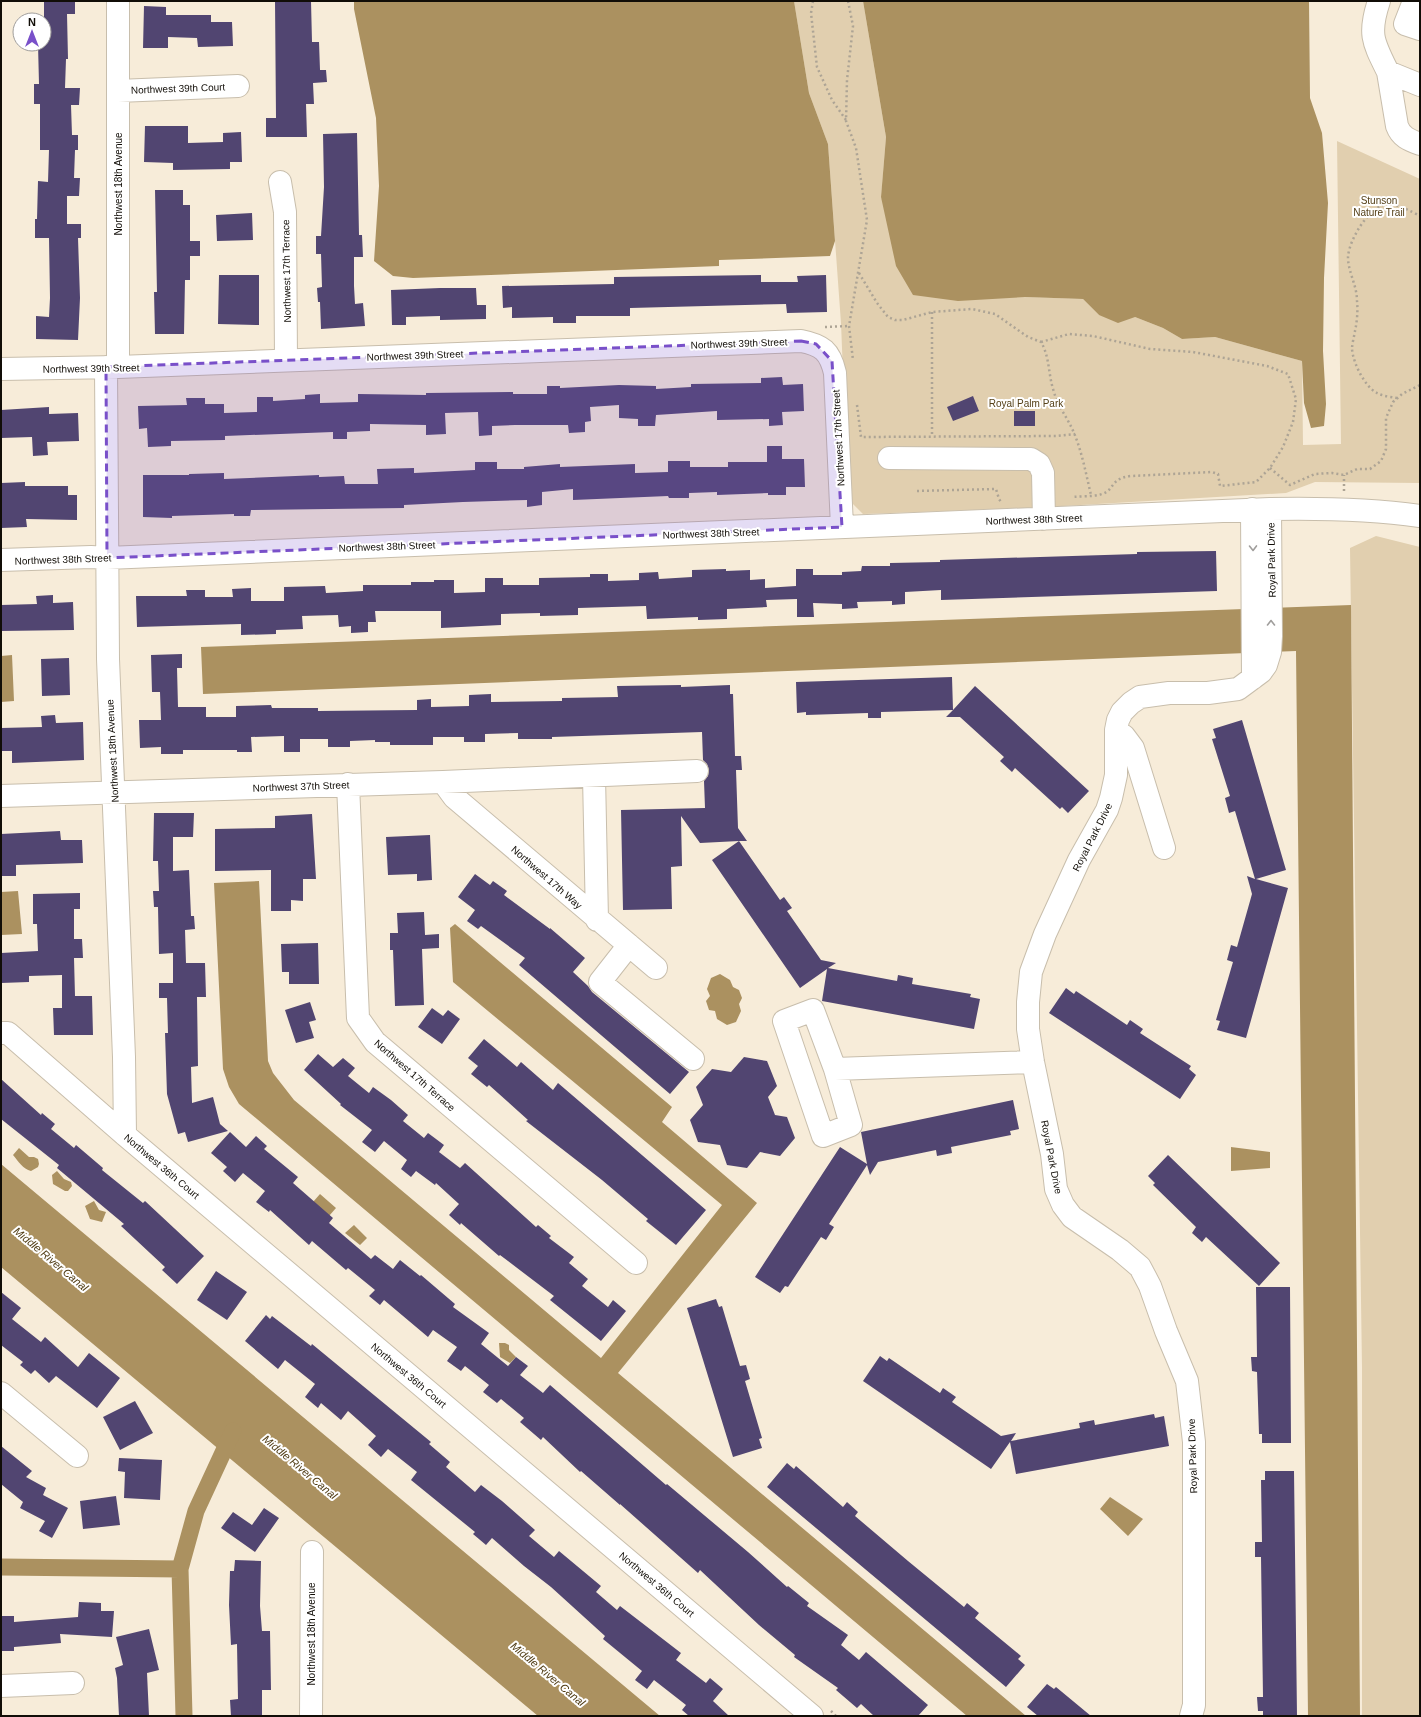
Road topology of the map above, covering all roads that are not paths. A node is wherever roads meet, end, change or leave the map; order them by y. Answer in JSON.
{"nodes":[{"id":1,"x":118,"y":1,"type":"edge"},
{"id":2,"x":1379,"y":1,"type":"edge"},
{"id":3,"x":1414,"y":1,"type":"edge"},
{"id":4,"x":1420,"y":29,"type":"edge"},
{"id":5,"x":1388,"y":72,"type":"junction"},
{"id":6,"x":1420,"y":85,"type":"edge"},
{"id":7,"x":238,"y":86,"type":"dead end"},
{"id":8,"x":118,"y":90,"type":"junction"},
{"id":9,"x":1420,"y":144,"type":"edge"},
{"id":10,"x":280,"y":182,"type":"dead end"},
{"id":11,"x":826,"y":352,"type":"joint"},
{"id":12,"x":286,"y":360,"type":"junction"},
{"id":13,"x":112,"y":368,"type":"junction"},
{"id":14,"x":1,"y":369,"type":"edge"},
{"id":15,"x":889,"y":458,"type":"dead end"},
{"id":16,"x":1261,"y":509,"type":"junction"},
{"id":17,"x":1420,"y":516,"type":"edge"},
{"id":18,"x":1044,"y":519,"type":"junction"},
{"id":19,"x":842,"y":527,"type":"junction"},
{"id":20,"x":107,"y":558,"type":"junction"},
{"id":21,"x":1,"y":560,"type":"edge"},
{"id":22,"x":1262,"y":653,"type":"junction"},
{"id":23,"x":1116,"y":730,"type":"junction"},
{"id":24,"x":697,"y":772,"type":"dead end"},
{"id":25,"x":597,"y":775,"type":"junction"},
{"id":26,"x":443,"y":782,"type":"junction"},
{"id":27,"x":348,"y":784,"type":"junction"},
{"id":28,"x":114,"y":792,"type":"junction"},
{"id":29,"x":1,"y":796,"type":"edge"},
{"id":30,"x":1164,"y":848,"type":"dead end"},
{"id":31,"x":597,"y":920,"type":"junction"},
{"id":32,"x":628,"y":945,"type":"junction"},
{"id":33,"x":656,"y":968,"type":"dead end"},
{"id":34,"x":4,"y":1033,"type":"edge"},
{"id":35,"x":693,"y":1059,"type":"dead end"},
{"id":36,"x":1033,"y":1062,"type":"junction"},
{"id":37,"x":835,"y":1069,"type":"junction"},
{"id":38,"x":125,"y":1135,"type":"junction"},
{"id":39,"x":636,"y":1263,"type":"dead end"},
{"id":40,"x":1,"y":1393,"type":"edge"},
{"id":41,"x":77,"y":1456,"type":"dead end"},
{"id":42,"x":312,"y":1552,"type":"dead end"},
{"id":43,"x":73,"y":1683,"type":"dead end"},
{"id":44,"x":1,"y":1686,"type":"edge"},
{"id":45,"x":311,"y":1716,"type":"edge"},
{"id":46,"x":812,"y":1716,"type":"edge"},
{"id":47,"x":1191,"y":1716,"type":"edge"}],
"edges":[{"from":1,"to":8,"type":"street","name":"Northwest 18th Avenue"},
{"from":2,"to":5,"type":"street"},
{"from":3,"to":4,"type":"street"},
{"from":5,"to":6,"type":"street"},
{"from":5,"to":9,"type":"street"},
{"from":7,"to":8,"type":"street","name":"Northwest 39th Court"},
{"from":8,"to":13,"type":"street","name":"Northwest 18th Avenue"},
{"from":10,"to":12,"type":"street","name":"Northwest 17th Terrace"},
{"from":11,"to":12,"type":"street","name":"Northwest 39th Street"},
{"from":11,"to":19,"type":"street","name":"Northwest 17th Street"},
{"from":12,"to":13,"type":"street","name":"Northwest 39th Street"},
{"from":13,"to":14,"type":"street","name":"Northwest 39th Street"},
{"from":13,"to":20,"type":"street","name":"Northwest 18th Avenue"},
{"from":15,"to":18,"type":"street"},
{"from":16,"to":17,"type":"street","name":"Northwest 38th Street"},
{"from":16,"to":18,"type":"street","name":"Northwest 38th Street"},
{"from":16,"to":22,"type":"street","name":"Royal Park Drive","one_way":true},
{"from":22,"to":16,"type":"street","name":"Royal Park Drive","one_way":true},
{"from":18,"to":19,"type":"street","name":"Northwest 38th Street"},
{"from":19,"to":20,"type":"street","name":"Northwest 38th Street"},
{"from":20,"to":21,"type":"street","name":"Northwest 38th Street"},
{"from":20,"to":28,"type":"street","name":"Northwest 18th Avenue"},
{"from":22,"to":23,"type":"street","name":"Royal Park Drive"},
{"from":23,"to":30,"type":"street"},
{"from":23,"to":36,"type":"street","name":"Royal Park Drive"},
{"from":24,"to":25,"type":"street","name":"Northwest 37th Street"},
{"from":25,"to":26,"type":"street","name":"Northwest 37th Street"},
{"from":25,"to":31,"type":"street"},
{"from":26,"to":27,"type":"street","name":"Northwest 37th Street"},
{"from":26,"to":31,"type":"street","name":"Northwest 17th Way"},
{"from":27,"to":28,"type":"street","name":"Northwest 37th Street"},
{"from":27,"to":39,"type":"street","name":"Northwest 17th Terrace"},
{"from":28,"to":29,"type":"street","name":"Northwest 37th Street"},
{"from":28,"to":38,"type":"street","name":"Northwest 18th Avenue"},
{"from":31,"to":32,"type":"street","name":"Northwest 17th Way"},
{"from":32,"to":33,"type":"street","name":"Northwest 17th Way"},
{"from":32,"to":35,"type":"street"},
{"from":34,"to":38,"type":"street","name":"Northwest 36th Court"},
{"from":36,"to":37,"type":"street"},
{"from":36,"to":47,"type":"street","name":"Royal Park Drive"},
{"from":37,"to":37,"type":"street"},
{"from":38,"to":46,"type":"street","name":"Northwest 36th Court"},
{"from":40,"to":41,"type":"street"},
{"from":42,"to":45,"type":"street","name":"Northwest 18th Avenue"},
{"from":43,"to":44,"type":"street"}]}
